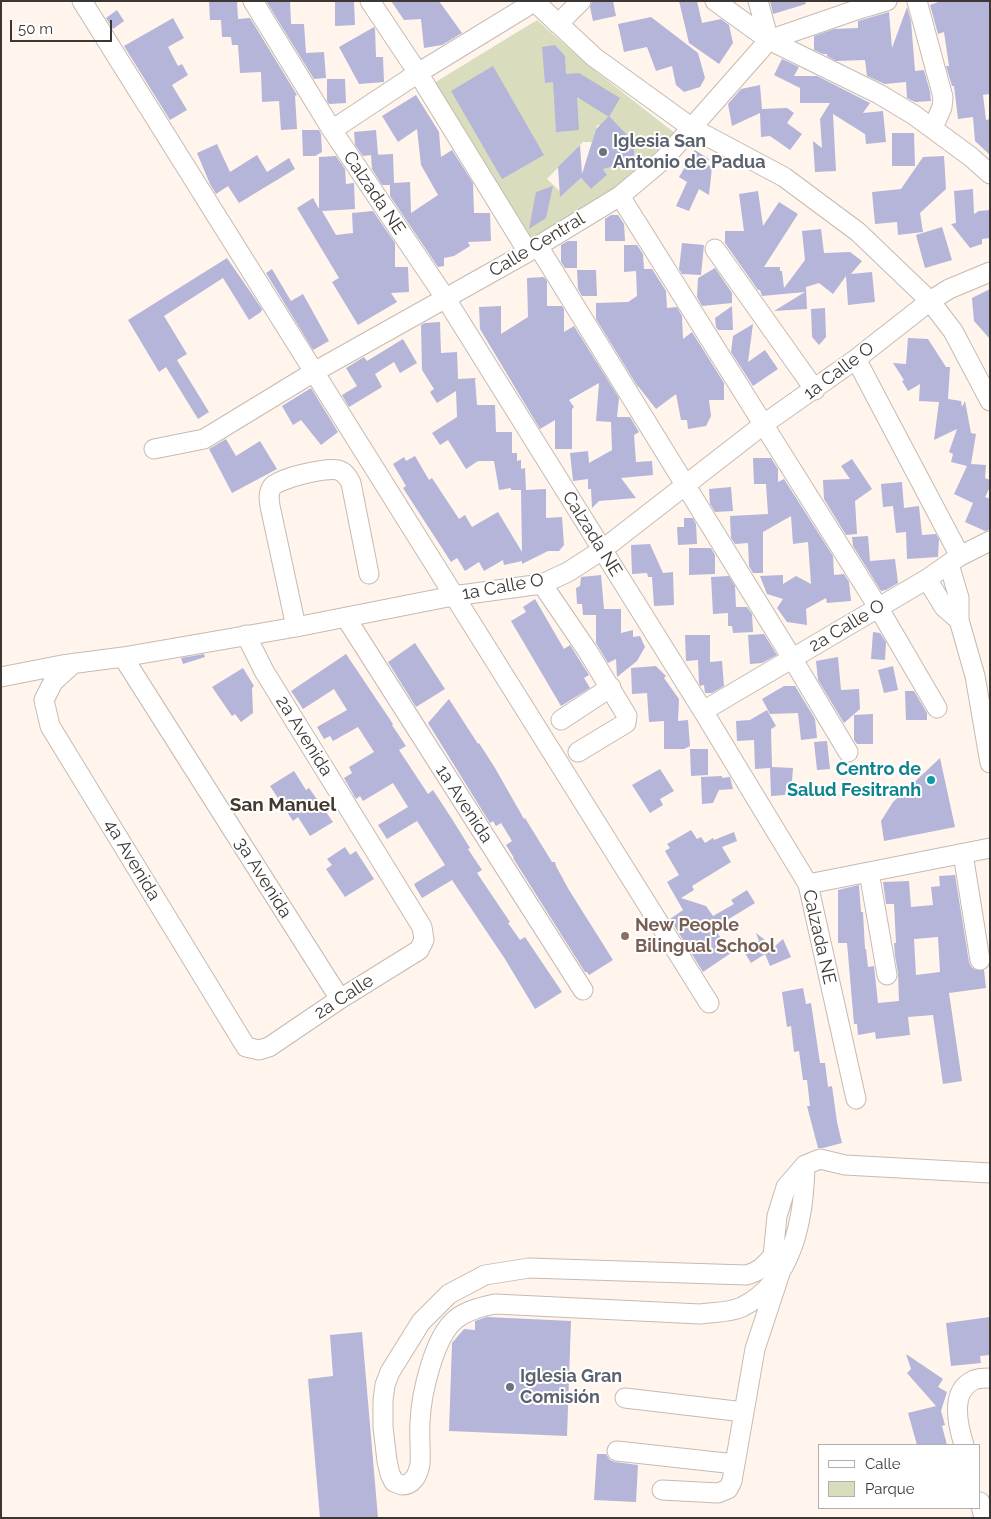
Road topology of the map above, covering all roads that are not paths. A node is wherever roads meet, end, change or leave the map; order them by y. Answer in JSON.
{"nodes":[{"id":1,"x":82,"y":1,"type":"edge"},
{"id":2,"x":253,"y":1,"type":"edge"},
{"id":3,"x":370,"y":1,"type":"edge"},
{"id":4,"x":581,"y":1,"type":"edge"},
{"id":5,"x":715,"y":1,"type":"edge"},
{"id":6,"x":758,"y":1,"type":"edge"},
{"id":7,"x":887,"y":1,"type":"edge"},
{"id":8,"x":917,"y":1,"type":"edge"},
{"id":9,"x":534,"y":2,"type":"edge"},
{"id":10,"x":854,"y":5,"type":"edge"},
{"id":11,"x":558,"y":24,"type":"junction"},
{"id":12,"x":769,"y":40,"type":"junction"},
{"id":13,"x":418,"y":73,"type":"junction"},
{"id":14,"x":692,"y":128,"type":"junction"},
{"id":15,"x":933,"y":128,"type":"junction"},
{"id":16,"x":332,"y":130,"type":"junction"},
{"id":17,"x":990,"y":174,"type":"edge"},
{"id":18,"x":620,"y":196,"type":"junction"},
{"id":19,"x":533,"y":249,"type":"junction"},
{"id":20,"x":714,"y":249,"type":"dead end"},
{"id":21,"x":990,"y":272,"type":"edge"},
{"id":22,"x":446,"y":299,"type":"junction"},
{"id":23,"x":930,"y":301,"type":"junction"},
{"id":24,"x":856,"y":359,"type":"junction"},
{"id":25,"x":314,"y":372,"type":"junction"},
{"id":26,"x":815,"y":390,"type":"junction"},
{"id":27,"x":990,"y":401,"type":"edge"},
{"id":28,"x":764,"y":424,"type":"junction"},
{"id":29,"x":154,"y":449,"type":"dead end"},
{"id":30,"x":685,"y":484,"type":"junction"},
{"id":31,"x":990,"y":541,"type":"edge"},
{"id":32,"x":602,"y":550,"type":"junction"},
{"id":33,"x":954,"y":560,"type":"junction"},
{"id":34,"x":369,"y":574,"type":"dead end"},
{"id":35,"x":927,"y":578,"type":"junction"},
{"id":36,"x":542,"y":584,"type":"junction"},
{"id":37,"x":453,"y":596,"type":"junction"},
{"id":38,"x":878,"y":607,"type":"junction"},
{"id":39,"x":346,"y":618,"type":"junction"},
{"id":40,"x":959,"y":620,"type":"junction"},
{"id":41,"x":296,"y":627,"type":"junction"},
{"id":42,"x":246,"y":635,"type":"junction"},
{"id":43,"x":123,"y":657,"type":"junction"},
{"id":44,"x":792,"y":658,"type":"junction"},
{"id":45,"x":74,"y":663,"type":"junction"},
{"id":46,"x":1,"y":677,"type":"edge"},
{"id":47,"x":611,"y":688,"type":"junction"},
{"id":48,"x":938,"y":708,"type":"dead end"},
{"id":49,"x":703,"y":711,"type":"junction"},
{"id":50,"x":561,"y":720,"type":"dead end"},
{"id":51,"x":578,"y":752,"type":"dead end"},
{"id":52,"x":848,"y":752,"type":"dead end"},
{"id":53,"x":990,"y":764,"type":"edge"},
{"id":54,"x":990,"y":848,"type":"edge"},
{"id":55,"x":963,"y":854,"type":"junction"},
{"id":56,"x":869,"y":872,"type":"junction"},
{"id":57,"x":808,"y":884,"type":"junction"},
{"id":58,"x":424,"y":940,"type":"joint"},
{"id":59,"x":980,"y":960,"type":"dead end"},
{"id":60,"x":887,"y":975,"type":"dead end"},
{"id":61,"x":583,"y":990,"type":"dead end"},
{"id":62,"x":340,"y":999,"type":"junction"},
{"id":63,"x":709,"y":1003,"type":"dead end"},
{"id":64,"x":259,"y":1050,"type":"joint"},
{"id":65,"x":856,"y":1099,"type":"dead end"},
{"id":66,"x":990,"y":1173,"type":"edge"},
{"id":67,"x":777,"y":1263,"type":"junction"},
{"id":68,"x":454,"y":1292,"type":"junction"},
{"id":69,"x":456,"y":1319,"type":"junction"},
{"id":70,"x":982,"y":1379,"type":"edge"},
{"id":71,"x":625,"y":1398,"type":"dead end"},
{"id":72,"x":744,"y":1412,"type":"junction"},
{"id":73,"x":964,"y":1444,"type":"edge"},
{"id":74,"x":617,"y":1451,"type":"dead end"},
{"id":75,"x":735,"y":1464,"type":"junction"},
{"id":76,"x":662,"y":1490,"type":"dead end"},
{"id":77,"x":981,"y":1505,"type":"edge"},
{"id":78,"x":984,"y":1518,"type":"edge"}],
"edges":[{"from":1,"to":25,"type":"street"},
{"from":2,"to":16,"type":"street","name":"Calzada NE"},
{"from":3,"to":13,"type":"street"},
{"from":4,"to":11,"type":"street"},
{"from":5,"to":12,"type":"street"},
{"from":6,"to":12,"type":"street"},
{"from":7,"to":10,"type":"street","name":"Calle Central"},
{"from":8,"to":15,"type":"street"},
{"from":9,"to":11,"type":"street"},
{"from":9,"to":13,"type":"street"},
{"from":10,"to":12,"type":"street","name":"Calle Central"},
{"from":11,"to":14,"type":"street"},
{"from":12,"to":14,"type":"street","name":"Calle Central"},
{"from":12,"to":15,"type":"street"},
{"from":13,"to":16,"type":"street"},
{"from":13,"to":19,"type":"street"},
{"from":14,"to":18,"type":"street","name":"Calle Central"},
{"from":14,"to":23,"type":"street"},
{"from":15,"to":17,"type":"street"},
{"from":16,"to":22,"type":"street","name":"Calzada NE"},
{"from":18,"to":19,"type":"street","name":"Calle Central"},
{"from":18,"to":28,"type":"street"},
{"from":19,"to":22,"type":"street","name":"Calle Central"},
{"from":19,"to":30,"type":"street"},
{"from":20,"to":26,"type":"street"},
{"from":21,"to":23,"type":"street","name":"1a Calle O"},
{"from":22,"to":25,"type":"street","name":"Calle Central"},
{"from":22,"to":32,"type":"street","name":"Calzada NE"},
{"from":23,"to":24,"type":"street","name":"1a Calle O"},
{"from":23,"to":27,"type":"street"},
{"from":24,"to":26,"type":"street","name":"1a Calle O"},
{"from":24,"to":33,"type":"street"},
{"from":25,"to":29,"type":"street","name":"Calle Central"},
{"from":25,"to":37,"type":"street"},
{"from":26,"to":28,"type":"street","name":"1a Calle O"},
{"from":28,"to":30,"type":"street","name":"1a Calle O"},
{"from":28,"to":38,"type":"street"},
{"from":30,"to":32,"type":"street","name":"1a Calle O"},
{"from":30,"to":44,"type":"street"},
{"from":31,"to":33,"type":"street","name":"2a Calle O"},
{"from":32,"to":36,"type":"street","name":"1a Calle O"},
{"from":32,"to":49,"type":"street","name":"Calzada NE"},
{"from":33,"to":35,"type":"street","name":"2a Calle O"},
{"from":33,"to":40,"type":"street"},
{"from":34,"to":41,"type":"street"},
{"from":35,"to":38,"type":"street","name":"2a Calle O"},
{"from":35,"to":40,"type":"street"},
{"from":36,"to":37,"type":"street","name":"1a Calle O"},
{"from":36,"to":47,"type":"street"},
{"from":37,"to":39,"type":"street","name":"1a Calle O"},
{"from":37,"to":63,"type":"street"},
{"from":38,"to":44,"type":"street","name":"2a Calle O"},
{"from":38,"to":48,"type":"street"},
{"from":39,"to":41,"type":"street","name":"1a Calle O"},
{"from":39,"to":61,"type":"street","name":"1a Avenida"},
{"from":40,"to":53,"type":"street"},
{"from":41,"to":42,"type":"street","name":"1a Calle O"},
{"from":42,"to":43,"type":"street","name":"1a Calle O"},
{"from":42,"to":58,"type":"street","name":"2a Avenida"},
{"from":43,"to":45,"type":"street","name":"1a Calle O"},
{"from":43,"to":62,"type":"street","name":"3a Avenida"},
{"from":44,"to":49,"type":"street","name":"2a Calle O"},
{"from":44,"to":52,"type":"street"},
{"from":45,"to":46,"type":"street","name":"1a Calle O"},
{"from":45,"to":64,"type":"street","name":"4a Avenida"},
{"from":47,"to":50,"type":"street"},
{"from":47,"to":51,"type":"street"},
{"from":49,"to":57,"type":"street","name":"Calzada NE"},
{"from":54,"to":55,"type":"street"},
{"from":55,"to":56,"type":"street"},
{"from":55,"to":59,"type":"street"},
{"from":56,"to":57,"type":"street"},
{"from":56,"to":60,"type":"street"},
{"from":57,"to":65,"type":"street","name":"Calzada NE"},
{"from":58,"to":62,"type":"street","name":"2a Calle"},
{"from":62,"to":64,"type":"street","name":"2a Calle"},
{"from":66,"to":67,"type":"street"},
{"from":67,"to":68,"type":"street"},
{"from":67,"to":69,"type":"street"},
{"from":67,"to":72,"type":"street"},
{"from":68,"to":69,"type":"street"},
{"from":68,"to":69,"type":"street"},
{"from":70,"to":73,"type":"street"},
{"from":71,"to":72,"type":"street"},
{"from":72,"to":75,"type":"street"},
{"from":74,"to":75,"type":"street"},
{"from":75,"to":76,"type":"street"},
{"from":77,"to":78,"type":"street"}]}
